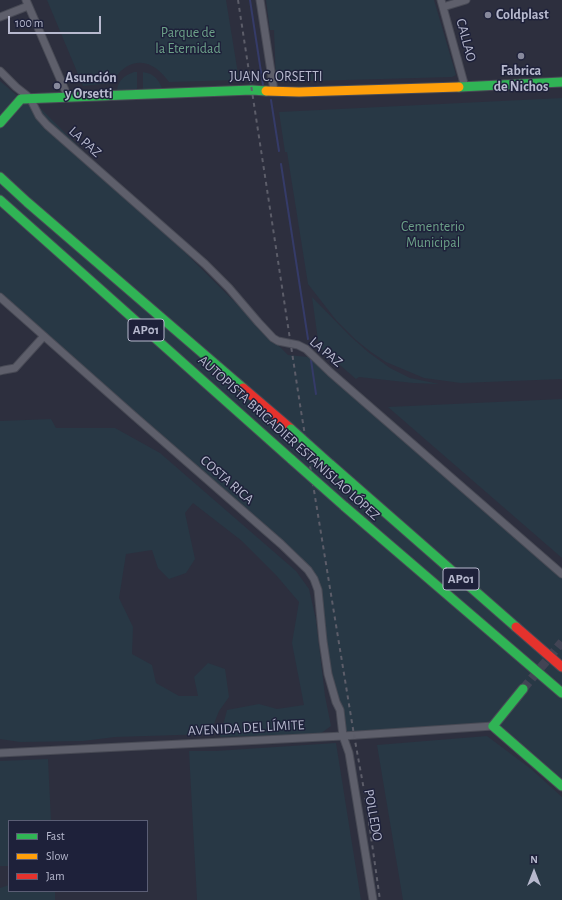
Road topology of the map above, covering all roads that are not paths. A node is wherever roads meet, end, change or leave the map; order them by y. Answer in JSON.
{"nodes":[{"id":1,"x":260,"y":0,"type":"edge"},
{"id":2,"x":466,"y":0,"type":"edge"},
{"id":3,"x":27,"y":3,"type":"edge"},
{"id":4,"x":442,"y":3,"type":"edge"},
{"id":5,"x":0,"y":17,"type":"edge"},
{"id":6,"x":0,"y":71,"type":"edge"},
{"id":7,"x":562,"y":82,"type":"edge"},
{"id":8,"x":465,"y":87,"type":"junction"},
{"id":9,"x":274,"y":91,"type":"junction"},
{"id":10,"x":68,"y":97,"type":"junction"},
{"id":11,"x":30,"y":98,"type":"junction"},
{"id":12,"x":0,"y":123,"type":"edge"},
{"id":13,"x":0,"y":177,"type":"edge"},
{"id":14,"x":0,"y":200,"type":"edge"},
{"id":15,"x":0,"y":297,"type":"edge"},
{"id":16,"x":44,"y":336,"type":"junction"},
{"id":17,"x":0,"y":371,"type":"edge"},
{"id":18,"x":562,"y":574,"type":"edge"},
{"id":19,"x":562,"y":668,"type":"edge"},
{"id":20,"x":523,"y":688,"type":"tunnel mouth"},
{"id":21,"x":562,"y":693,"type":"edge"},
{"id":22,"x":493,"y":726,"type":"junction"},
{"id":23,"x":343,"y":736,"type":"junction"},
{"id":24,"x":0,"y":754,"type":"edge"},
{"id":25,"x":562,"y":786,"type":"edge"},
{"id":26,"x":373,"y":900,"type":"edge"}],
"edges":[{"from":1,"to":9,"type":"street"},
{"from":2,"to":4,"type":"street"},
{"from":3,"to":5,"type":"street"},
{"from":3,"to":10,"type":"street"},
{"from":4,"to":8,"type":"street","name":"CALLAO"},
{"from":6,"to":11,"type":"street"},
{"from":7,"to":8,"type":"main road","name":"JUAN C. ORSETTI"},
{"from":8,"to":9,"type":"main road","name":"JUAN C. ORSETTI"},
{"from":9,"to":10,"type":"main road","name":"JUAN C. ORSETTI"},
{"from":10,"to":11,"type":"main road","name":"JUAN C. ORSETTI"},
{"from":11,"to":12,"type":"main road","name":"JUAN C. ORSETTI"},
{"from":11,"to":18,"type":"street","name":"LA PAZ"},
{"from":13,"to":19,"type":"main road","name":"AUTOPISTA BRIGADIER ESTANISLAO LÓPEZ","number":"AP01","bridge":true},
{"from":14,"to":21,"type":"main road","name":"AUTOPISTA BRIGADIER ESTANISLAO LÓPEZ","number":"AP01","bridge":true},
{"from":15,"to":16,"type":"street","name":"COSTA RICA"},
{"from":16,"to":17,"type":"street"},
{"from":16,"to":23,"type":"street","name":"COSTA RICA"},
{"from":20,"to":22,"type":"main road"},
{"from":22,"to":23,"type":"street","name":"AVENIDA DEL LÍMITE"},
{"from":22,"to":25,"type":"main road"},
{"from":23,"to":24,"type":"street","name":"AVENIDA DEL LÍMITE"},
{"from":23,"to":26,"type":"street","name":"POLLEDO"}]}
